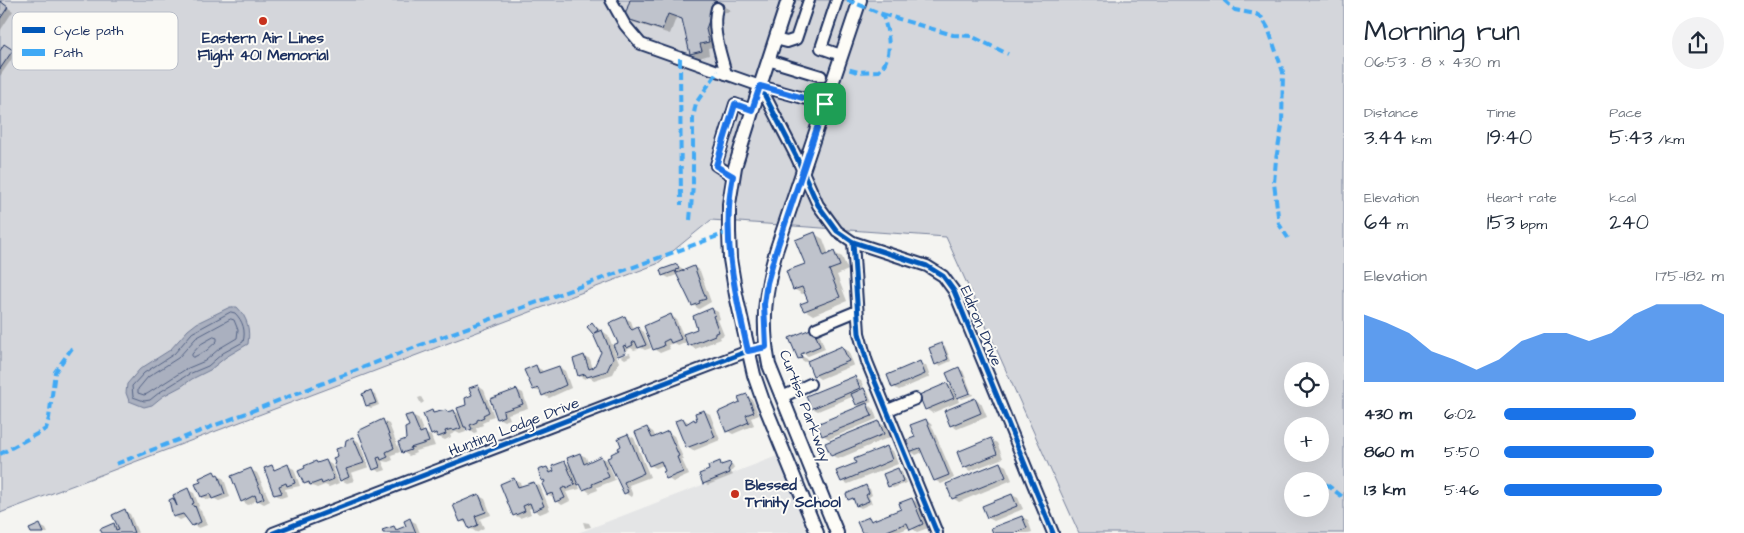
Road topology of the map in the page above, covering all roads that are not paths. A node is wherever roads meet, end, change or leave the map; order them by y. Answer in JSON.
{"nodes":[{"id":1,"x":611,"y":0,"type":"edge"},
{"id":2,"x":788,"y":0,"type":"edge"},
{"id":3,"x":810,"y":0,"type":"edge"},
{"id":4,"x":837,"y":0,"type":"edge"},
{"id":5,"x":860,"y":0,"type":"edge"},
{"id":6,"x":718,"y":3,"type":"edge"},
{"id":7,"x":776,"y":39,"type":"junction"},
{"id":8,"x":841,"y":55,"type":"junction"},
{"id":9,"x":768,"y":60,"type":"junction"},
{"id":10,"x":726,"y":74,"type":"junction"},
{"id":11,"x":821,"y":76,"type":"dead end"},
{"id":12,"x":760,"y":86,"type":"junction"},
{"id":13,"x":825,"y":104,"type":"junction"},
{"id":14,"x":752,"y":110,"type":"junction"},
{"id":15,"x":802,"y":170,"type":"junction"},
{"id":16,"x":733,"y":176,"type":"junction"},
{"id":17,"x":854,"y":242,"type":"junction"},
{"id":18,"x":857,"y":311,"type":"junction"},
{"id":19,"x":816,"y":328,"type":"dead end"},
{"id":20,"x":766,"y":347,"type":"junction"},
{"id":21,"x":748,"y":351,"type":"junction"},
{"id":22,"x":810,"y":384,"type":"dead end"},
{"id":23,"x":782,"y":397,"type":"junction"},
{"id":24,"x":915,"y":399,"type":"dead end"},
{"id":25,"x":888,"y":410,"type":"junction"},
{"id":26,"x":272,"y":533,"type":"edge"},
{"id":27,"x":817,"y":533,"type":"edge"},
{"id":28,"x":837,"y":533,"type":"edge"},
{"id":29,"x":937,"y":533,"type":"edge"},
{"id":30,"x":1053,"y":533,"type":"edge"}],
"edges":[{"from":1,"to":10,"type":"street"},
{"from":2,"to":7,"type":"main road"},
{"from":3,"to":7,"type":"street"},
{"from":4,"to":8,"type":"street"},
{"from":5,"to":8,"type":"main road","name":"Curtiss Parkway"},
{"from":6,"to":10,"type":"street"},
{"from":7,"to":9,"type":"main road"},
{"from":8,"to":13,"type":"main road","name":"Curtiss Parkway"},
{"from":9,"to":11,"type":"street"},
{"from":9,"to":12,"type":"main road"},
{"from":10,"to":12,"type":"street"},
{"from":12,"to":13,"type":"street"},
{"from":12,"to":14,"type":"main road"},
{"from":12,"to":15,"type":"street","name":"Eldron Drive"},
{"from":13,"to":15,"type":"main road","name":"Curtiss Parkway"},
{"from":14,"to":16,"type":"main road"},
{"from":14,"to":16,"type":"street"},
{"from":15,"to":17,"type":"street","name":"Eldron Drive"},
{"from":15,"to":20,"type":"main road","name":"Curtiss Parkway"},
{"from":16,"to":21,"type":"main road"},
{"from":17,"to":18,"type":"street"},
{"from":17,"to":30,"type":"street","name":"Eldron Drive"},
{"from":18,"to":19,"type":"street"},
{"from":18,"to":25,"type":"street"},
{"from":20,"to":21,"type":"street","name":"Hunting Lodge Drive"},
{"from":20,"to":23,"type":"main road","name":"Curtiss Parkway"},
{"from":21,"to":26,"type":"street","name":"Hunting Lodge Drive"},
{"from":21,"to":27,"type":"main road"},
{"from":22,"to":23,"type":"street"},
{"from":23,"to":28,"type":"main road","name":"Curtiss Parkway"},
{"from":24,"to":25,"type":"street"},
{"from":25,"to":29,"type":"street"}]}
